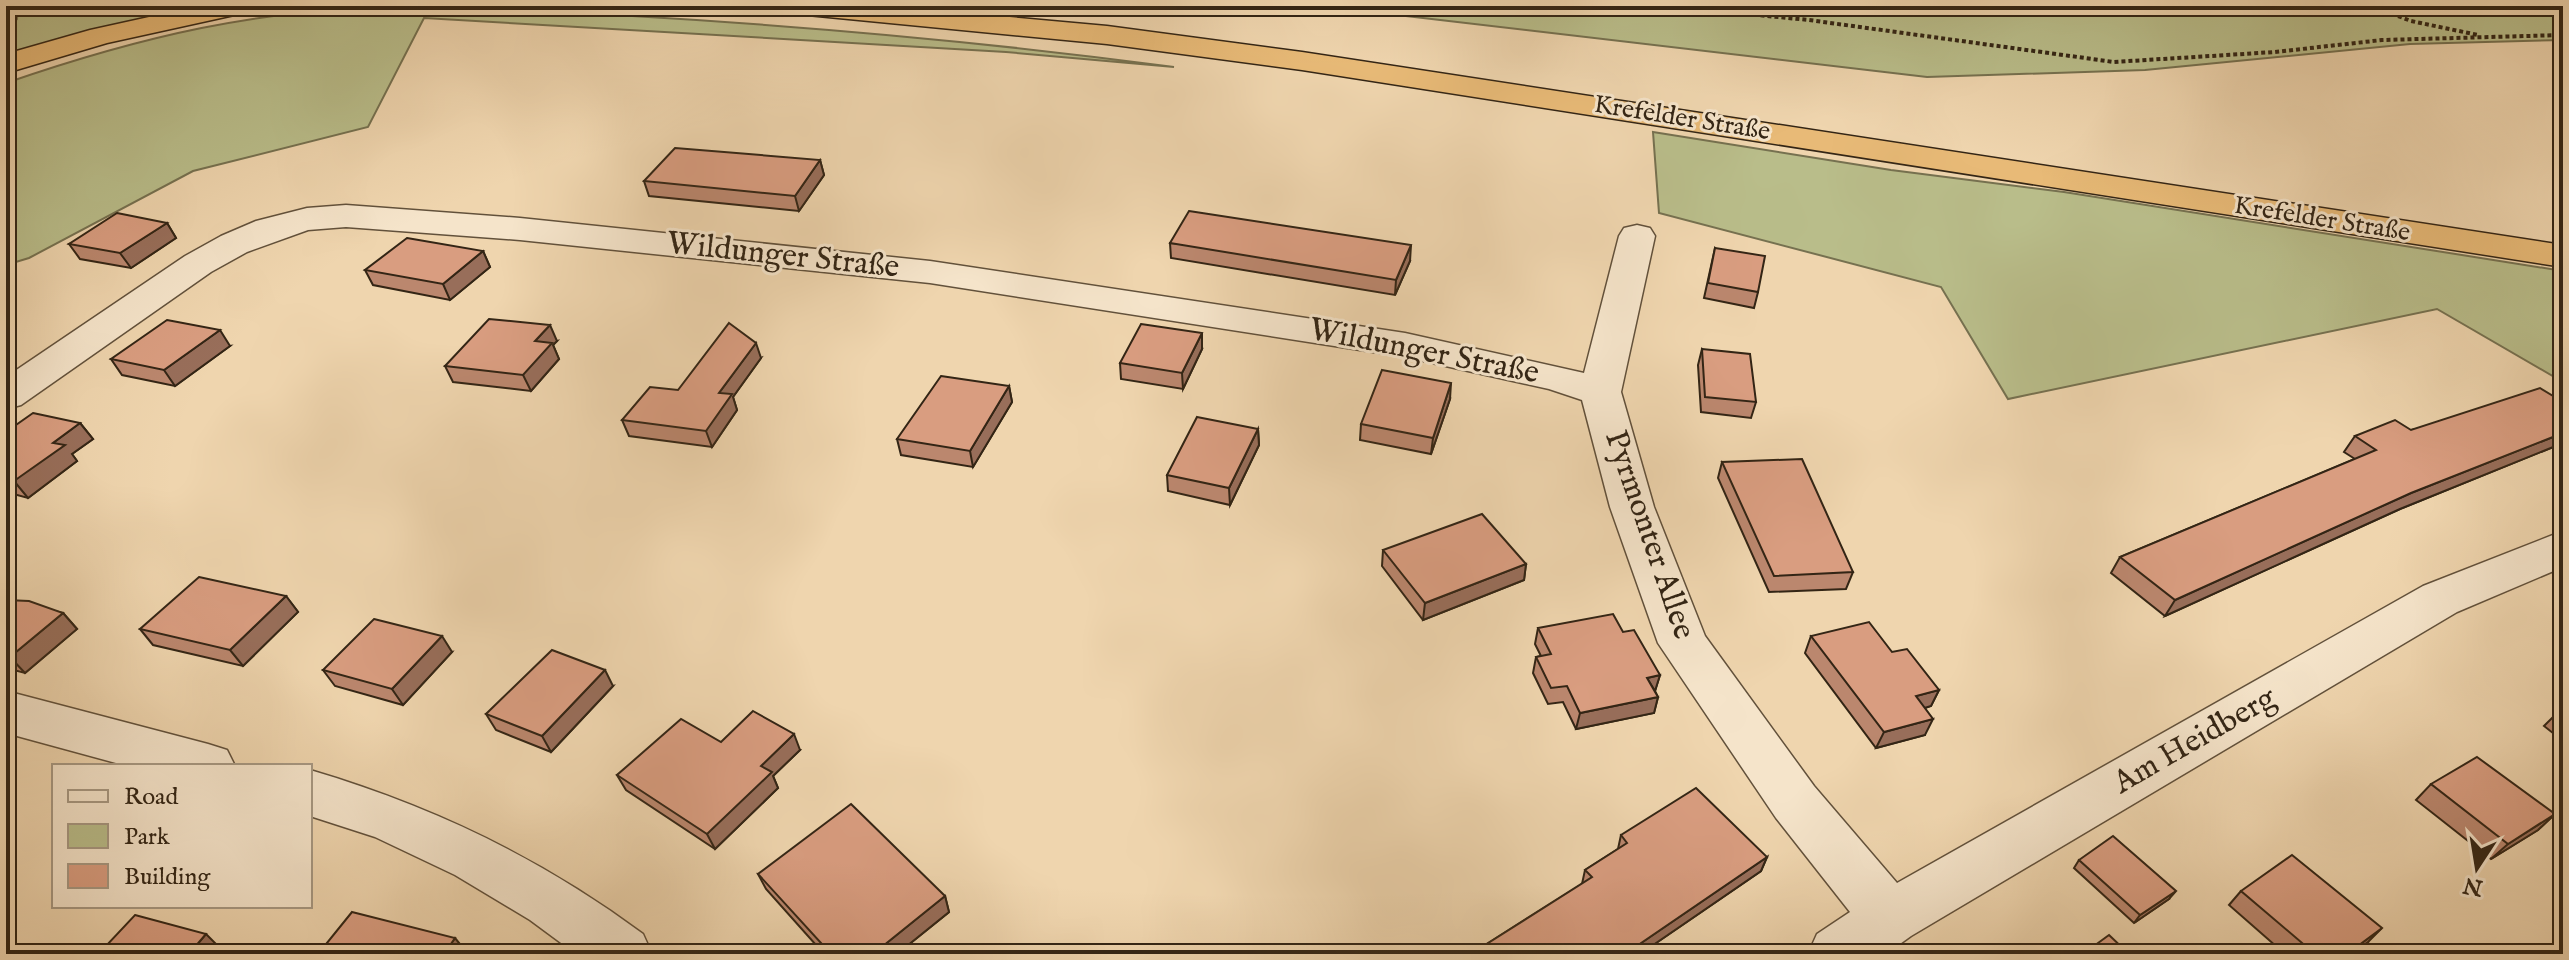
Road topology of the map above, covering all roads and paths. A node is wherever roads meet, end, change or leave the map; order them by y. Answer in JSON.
{"nodes":[{"id":1,"x":238,"y":6,"type":"edge"},
{"id":2,"x":797,"y":6,"type":"edge"},
{"id":3,"x":1086,"y":6,"type":"edge"},
{"id":4,"x":1663,"y":6,"type":"edge"},
{"id":5,"x":2372,"y":6,"type":"edge"},
{"id":6,"x":2563,"y":35,"type":"edge"},
{"id":7,"x":2486,"y":37,"type":"junction"},
{"id":8,"x":6,"y":64,"type":"edge"},
{"id":9,"x":2563,"y":234,"type":"edge"},
{"id":10,"x":1637,"y":236,"type":"dead end"},
{"id":11,"x":2563,"y":256,"type":"edge"},
{"id":12,"x":1600,"y":392,"type":"junction"},
{"id":13,"x":6,"y":396,"type":"edge"},
{"id":14,"x":2563,"y":548,"type":"edge"},
{"id":15,"x":6,"y":712,"type":"edge"},
{"id":16,"x":201,"y":764,"type":"edge"},
{"id":17,"x":312,"y":794,"type":"edge"},
{"id":18,"x":1890,"y":917,"type":"junction"},
{"id":19,"x":622,"y":954,"type":"edge"},
{"id":20,"x":1838,"y":954,"type":"edge"}],
"edges":[{"from":1,"to":8,"type":"highway"},
{"from":2,"to":11,"type":"highway","name":"Krefelder Straße"},
{"from":3,"to":9,"type":"highway","name":"Krefelder Straße"},
{"from":4,"to":7,"type":"path"},
{"from":5,"to":7,"type":"path"},
{"from":6,"to":7,"type":"path"},
{"from":10,"to":12,"type":"street","name":"Pyrmonter Allee"},
{"from":12,"to":13,"type":"street","name":"Wildunger Straße"},
{"from":12,"to":18,"type":"street","name":"Pyrmonter Allee"},
{"from":14,"to":18,"type":"street","name":"Am Heidberg"},
{"from":15,"to":16,"type":"street"},
{"from":17,"to":19,"type":"street"},
{"from":18,"to":20,"type":"street","name":"Am Heidberg"}]}
